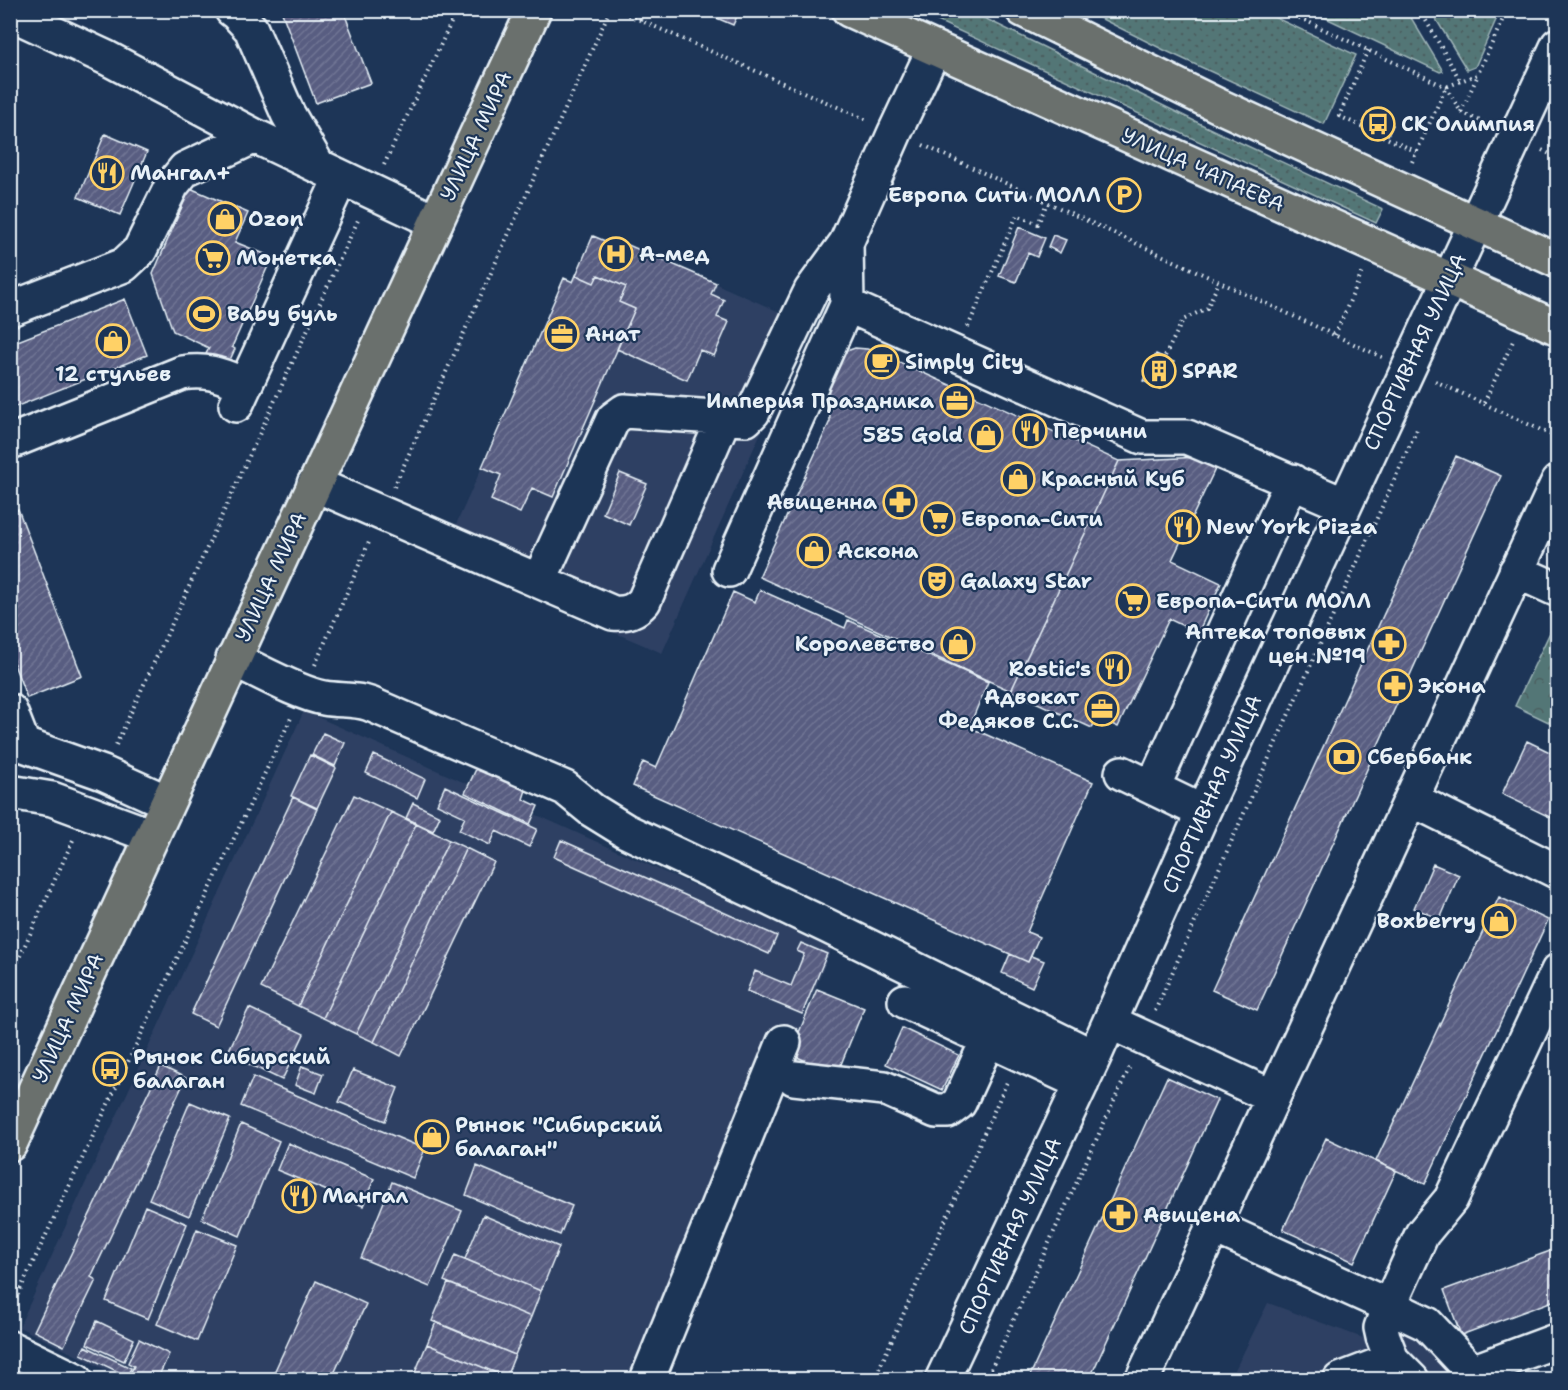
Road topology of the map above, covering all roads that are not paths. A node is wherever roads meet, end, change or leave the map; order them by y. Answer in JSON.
{"nodes":[{"id":1,"x":232,"y":10,"type":"edge"},
{"id":2,"x":534,"y":10,"type":"edge"},
{"id":3,"x":849,"y":10,"type":"edge"},
{"id":4,"x":1023,"y":10,"type":"edge"},
{"id":5,"x":10,"y":13,"type":"edge"},
{"id":6,"x":1557,"y":45,"type":"edge"},
{"id":7,"x":934,"y":49,"type":"junction"},
{"id":8,"x":255,"y":136,"type":"junction"},
{"id":9,"x":329,"y":171,"type":"junction"},
{"id":10,"x":436,"y":222,"type":"junction"},
{"id":11,"x":1474,"y":224,"type":"junction"},
{"id":12,"x":846,"y":243,"type":"junction"},
{"id":13,"x":1557,"y":261,"type":"edge"},
{"id":14,"x":1448,"y":280,"type":"junction"},
{"id":15,"x":847,"y":305,"type":"junction"},
{"id":16,"x":10,"y":309,"type":"edge"},
{"id":17,"x":1557,"y":328,"type":"edge"},
{"id":18,"x":724,"y":418,"type":"junction"},
{"id":19,"x":10,"y":442,"type":"edge"},
{"id":20,"x":1292,"y":481,"type":"junction"},
{"id":21,"x":1557,"y":482,"type":"edge"},
{"id":22,"x":314,"y":484,"type":"junction"},
{"id":23,"x":1345,"y":505,"type":"junction"},
{"id":24,"x":729,"y":570,"type":"dead end"},
{"id":25,"x":1516,"y":571,"type":"junction"},
{"id":26,"x":539,"y":581,"type":"junction"},
{"id":27,"x":1557,"y":590,"type":"edge"},
{"id":28,"x":233,"y":659,"type":"junction"},
{"id":29,"x":10,"y":711,"type":"edge"},
{"id":30,"x":17,"y":742,"type":"edge"},
{"id":31,"x":1122,"y":773,"type":"dead end"},
{"id":32,"x":1153,"y":788,"type":"junction"},
{"id":33,"x":10,"y":792,"type":"edge"},
{"id":34,"x":1411,"y":799,"type":"junction"},
{"id":35,"x":167,"y":802,"type":"junction"},
{"id":36,"x":1203,"y":812,"type":"junction"},
{"id":37,"x":152,"y":836,"type":"junction"},
{"id":38,"x":1557,"y":873,"type":"edge"},
{"id":39,"x":1557,"y":971,"type":"edge"},
{"id":40,"x":905,"y":1001,"type":"dead end"},
{"id":41,"x":1110,"y":1022,"type":"junction"},
{"id":42,"x":994,"y":1025,"type":"junction"},
{"id":43,"x":784,"y":1041,"type":"dead end"},
{"id":44,"x":1088,"y":1070,"type":"junction"},
{"id":45,"x":794,"y":1078,"type":"dead end"},
{"id":46,"x":1273,"y":1097,"type":"junction"},
{"id":47,"x":10,"y":1144,"type":"edge"},
{"id":48,"x":1214,"y":1226,"type":"junction"},
{"id":49,"x":1389,"y":1306,"type":"junction"},
{"id":50,"x":1557,"y":1340,"type":"edge"},
{"id":51,"x":10,"y":1348,"type":"edge"},
{"id":52,"x":1402,"y":1370,"type":"edge"},
{"id":53,"x":76,"y":1380,"type":"edge"},
{"id":54,"x":647,"y":1380,"type":"edge"},
{"id":55,"x":942,"y":1380,"type":"edge"},
{"id":56,"x":1142,"y":1380,"type":"edge"},
{"id":57,"x":1340,"y":1380,"type":"edge"}],
"edges":[{"from":1,"to":9,"type":"street"},
{"from":2,"to":10,"type":"main road","name":"УЛИЦА МИРА"},
{"from":3,"to":7,"type":"main road","name":"УЛИЦА ЧАПАЕВА"},
{"from":4,"to":11,"type":"main road"},
{"from":5,"to":8,"type":"street"},
{"from":6,"to":11,"type":"street","name":"СПОРТИВНАЯ УЛИЦА"},
{"from":7,"to":12,"type":"street"},
{"from":7,"to":14,"type":"main road","name":"УЛИЦА ЧАПАЕВА"},
{"from":8,"to":9,"type":"street"},
{"from":8,"to":16,"type":"street"},
{"from":9,"to":10,"type":"street"},
{"from":9,"to":19,"type":"street"},
{"from":10,"to":22,"type":"main road","name":"УЛИЦА МИРА"},
{"from":11,"to":13,"type":"main road"},
{"from":11,"to":14,"type":"street","name":"СПОРТИВНАЯ УЛИЦА"},
{"from":12,"to":15,"type":"street"},
{"from":12,"to":18,"type":"street"},
{"from":14,"to":17,"type":"main road","name":"УЛИЦА ЧАПАЕВА"},
{"from":14,"to":23,"type":"street","name":"СПОРТИВНАЯ УЛИЦА"},
{"from":15,"to":20,"type":"street"},
{"from":15,"to":24,"type":"street"},
{"from":18,"to":26,"type":"street"},
{"from":18,"to":26,"type":"street"},
{"from":20,"to":23,"type":"street"},
{"from":20,"to":32,"type":"street"},
{"from":21,"to":25,"type":"street"},
{"from":22,"to":26,"type":"street"},
{"from":22,"to":28,"type":"main road","name":"УЛИЦА МИРА"},
{"from":23,"to":36,"type":"street","name":"СПОРТИВНАЯ УЛИЦА"},
{"from":25,"to":27,"type":"street"},
{"from":25,"to":34,"type":"street"},
{"from":28,"to":35,"type":"main road","name":"УЛИЦА МИРА"},
{"from":28,"to":42,"type":"street"},
{"from":29,"to":30,"type":"street"},
{"from":30,"to":35,"type":"street"},
{"from":31,"to":32,"type":"street"},
{"from":32,"to":36,"type":"street"},
{"from":33,"to":37,"type":"street"},
{"from":34,"to":38,"type":"street"},
{"from":34,"to":46,"type":"street"},
{"from":35,"to":37,"type":"main road","name":"УЛИЦА МИРА"},
{"from":36,"to":41,"type":"street","name":"СПОРТИВНАЯ УЛИЦА"},
{"from":37,"to":47,"type":"main road","name":"УЛИЦА МИРА"},
{"from":39,"to":49,"type":"street"},
{"from":40,"to":42,"type":"street"},
{"from":41,"to":44,"type":"street","name":"СПОРТИВНАЯ УЛИЦА"},
{"from":41,"to":46,"type":"street"},
{"from":42,"to":44,"type":"street"},
{"from":42,"to":44,"type":"street"},
{"from":42,"to":45,"type":"street"},
{"from":43,"to":54,"type":"street"},
{"from":44,"to":55,"type":"street","name":"СПОРТИВНАЯ УЛИЦА"},
{"from":46,"to":48,"type":"street"},
{"from":48,"to":49,"type":"street"},
{"from":48,"to":56,"type":"street"},
{"from":49,"to":50,"type":"street"},
{"from":49,"to":52,"type":"street"},
{"from":51,"to":53,"type":"street"},
{"from":52,"to":57,"type":"street"}]}
